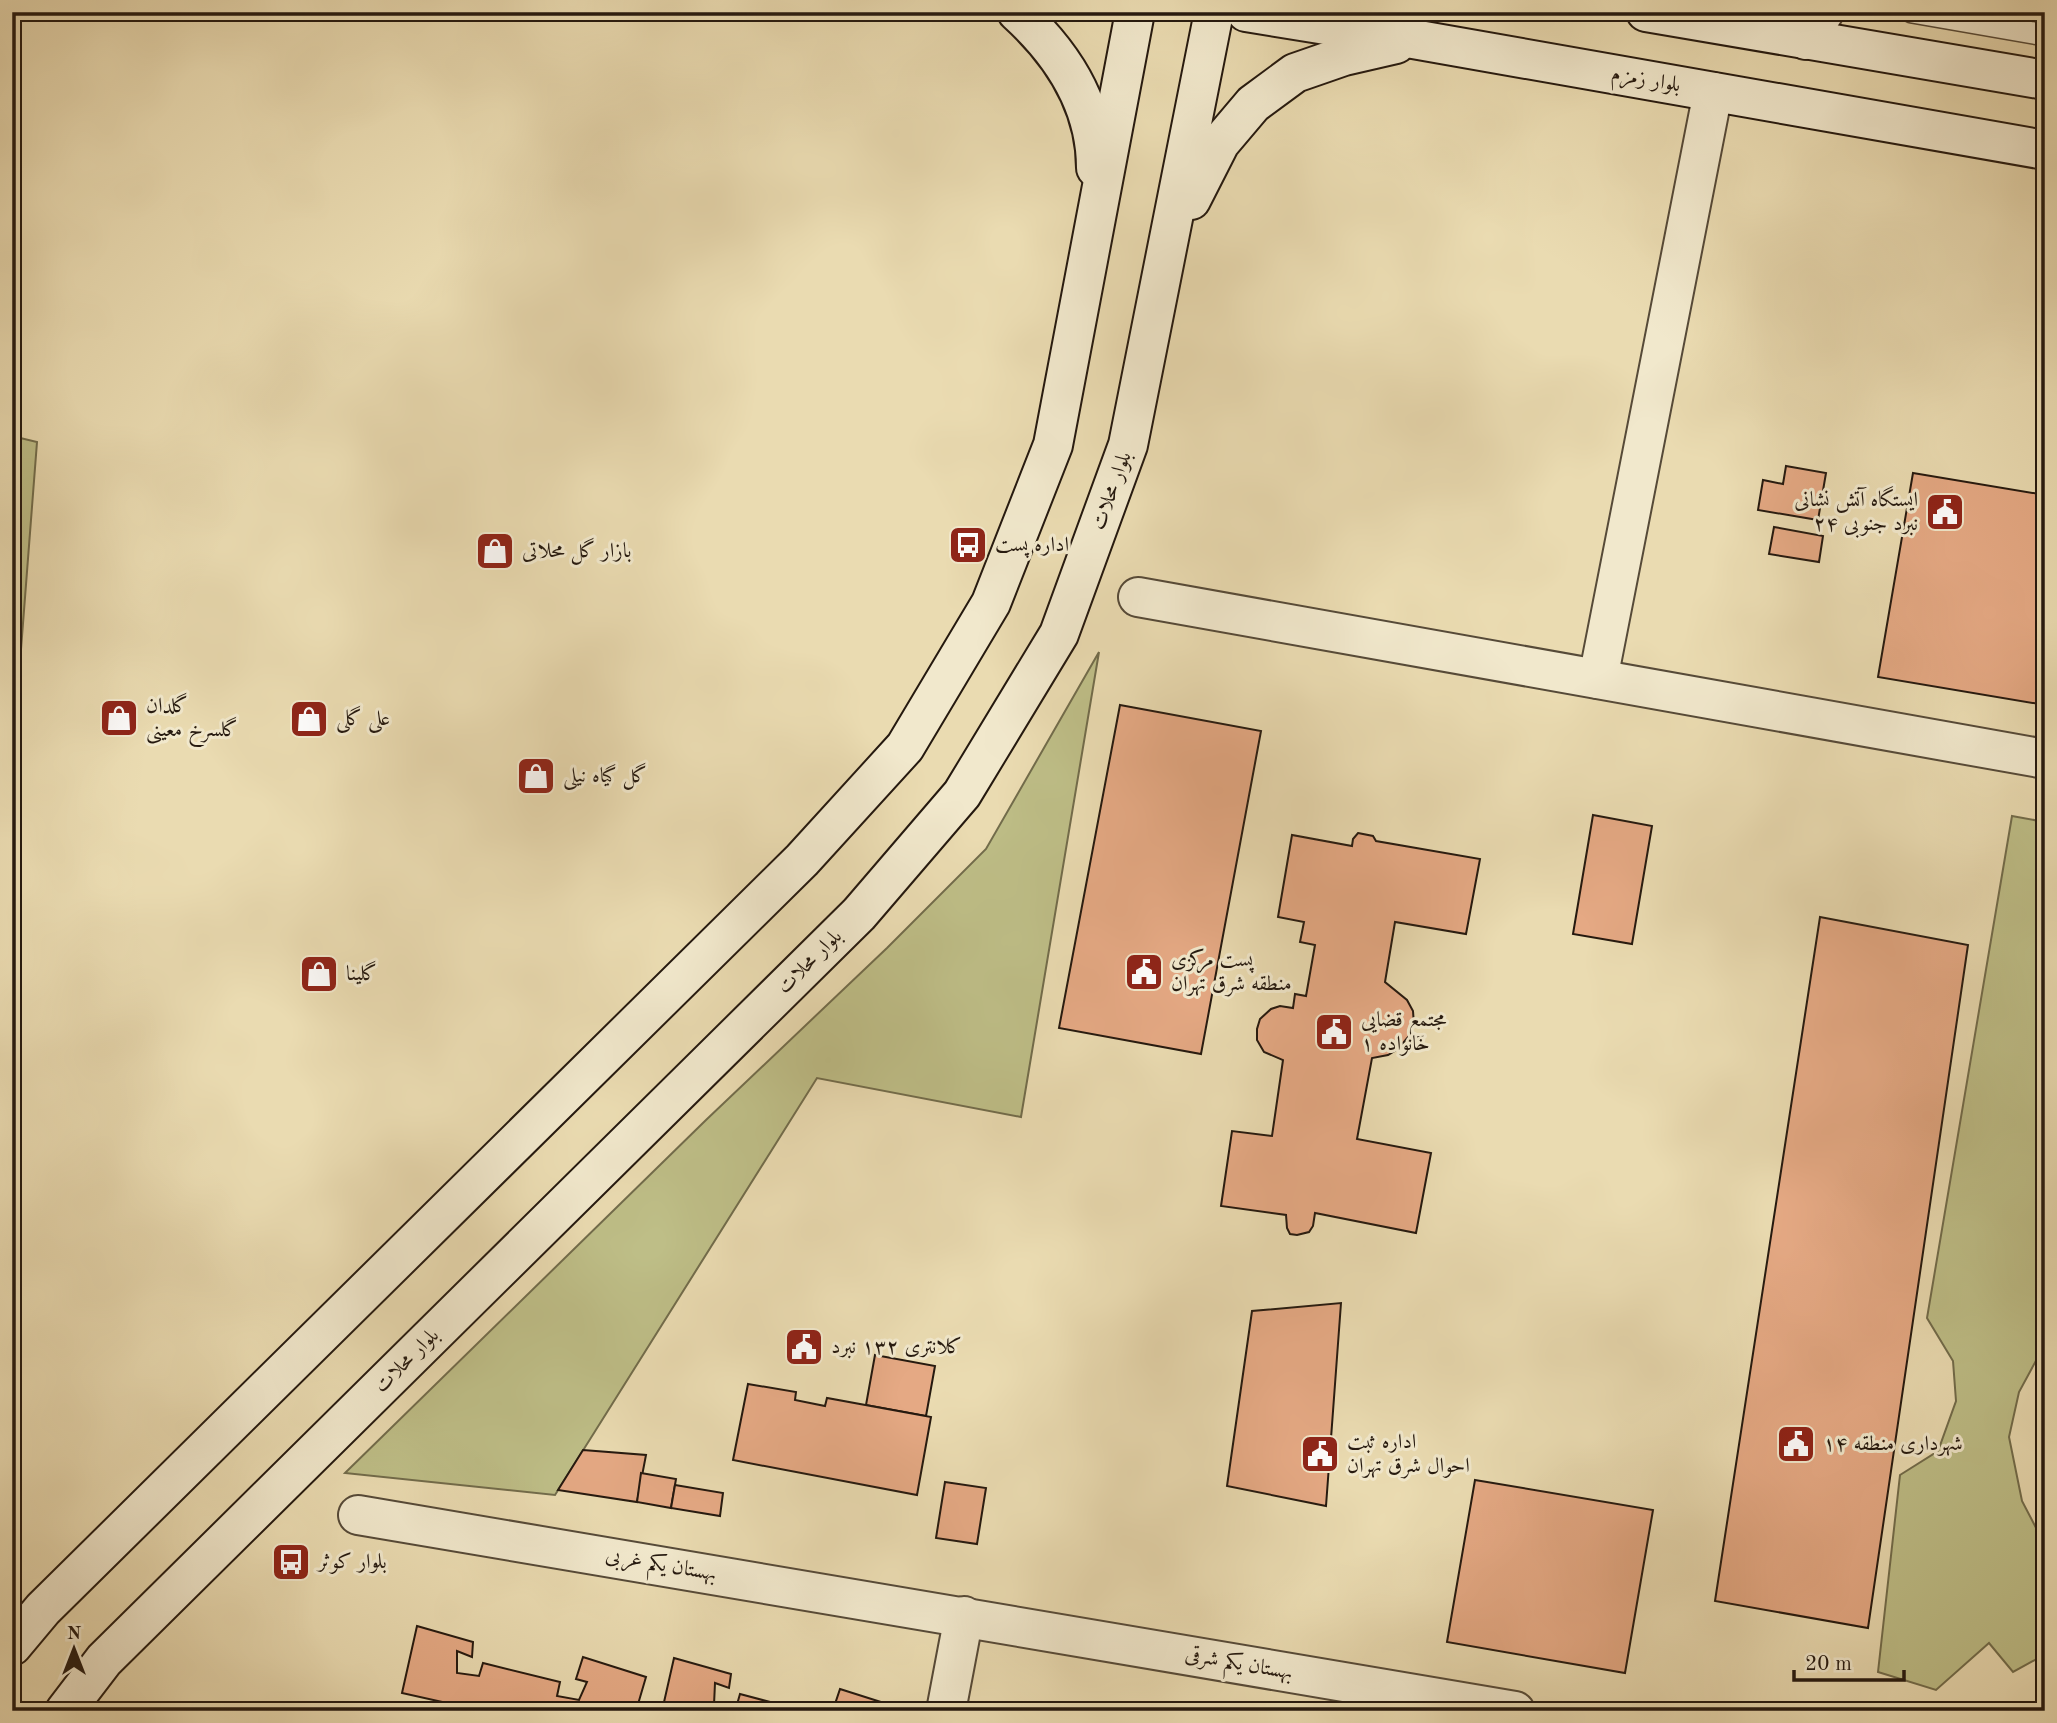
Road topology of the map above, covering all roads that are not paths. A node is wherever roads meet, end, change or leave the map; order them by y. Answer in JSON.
{"nodes":[{"id":1,"x":1017,"y":12,"type":"edge"},
{"id":2,"x":1135,"y":12,"type":"edge"},
{"id":3,"x":1214,"y":12,"type":"edge"},
{"id":4,"x":1246,"y":12,"type":"edge"},
{"id":5,"x":1646,"y":12,"type":"edge"},
{"id":6,"x":1912,"y":12,"type":"edge"},
{"id":7,"x":1810,"y":21,"type":"edge"},
{"id":8,"x":2045,"y":35,"type":"edge"},
{"id":9,"x":1413,"y":39,"type":"junction"},
{"id":10,"x":2045,"y":80,"type":"edge"},
{"id":11,"x":1713,"y":92,"type":"junction"},
{"id":12,"x":2045,"y":150,"type":"edge"},
{"id":13,"x":1097,"y":214,"type":"junction"},
{"id":14,"x":1168,"y":250,"type":"junction"},
{"id":15,"x":1138,"y":597,"type":"dead end"},
{"id":16,"x":1598,"y":679,"type":"junction"},
{"id":17,"x":2045,"y":759,"type":"edge"},
{"id":18,"x":358,"y":1515,"type":"dead end"},
{"id":19,"x":964,"y":1616,"type":"junction"},
{"id":20,"x":12,"y":1646,"type":"edge"},
{"id":21,"x":65,"y":1711,"type":"edge"},
{"id":22,"x":946,"y":1711,"type":"edge"},
{"id":23,"x":1515,"y":1711,"type":"edge"}],
"edges":[{"from":1,"to":13,"type":"main road"},
{"from":2,"to":13,"type":"main road"},
{"from":3,"to":14,"type":"main road","name":"بلوار محلات"},
{"from":4,"to":9,"type":"main road","name":"بلوار زمزم"},
{"from":5,"to":7,"type":"main road"},
{"from":6,"to":8,"type":"lane"},
{"from":7,"to":10,"type":"main road"},
{"from":9,"to":11,"type":"main road","name":"بلوار زمزم"},
{"from":9,"to":14,"type":"main road"},
{"from":11,"to":12,"type":"main road","name":"بلوار زمزم"},
{"from":11,"to":16,"type":"main road"},
{"from":13,"to":20,"type":"main road"},
{"from":14,"to":21,"type":"main road","name":"بلوار محلات"},
{"from":15,"to":16,"type":"main road"},
{"from":16,"to":17,"type":"main road"},
{"from":18,"to":19,"type":"main road","name":"بهستان یکم غربی"},
{"from":19,"to":22,"type":"main road"},
{"from":19,"to":23,"type":"main road","name":"بهستان یکم شرقی"}]}
